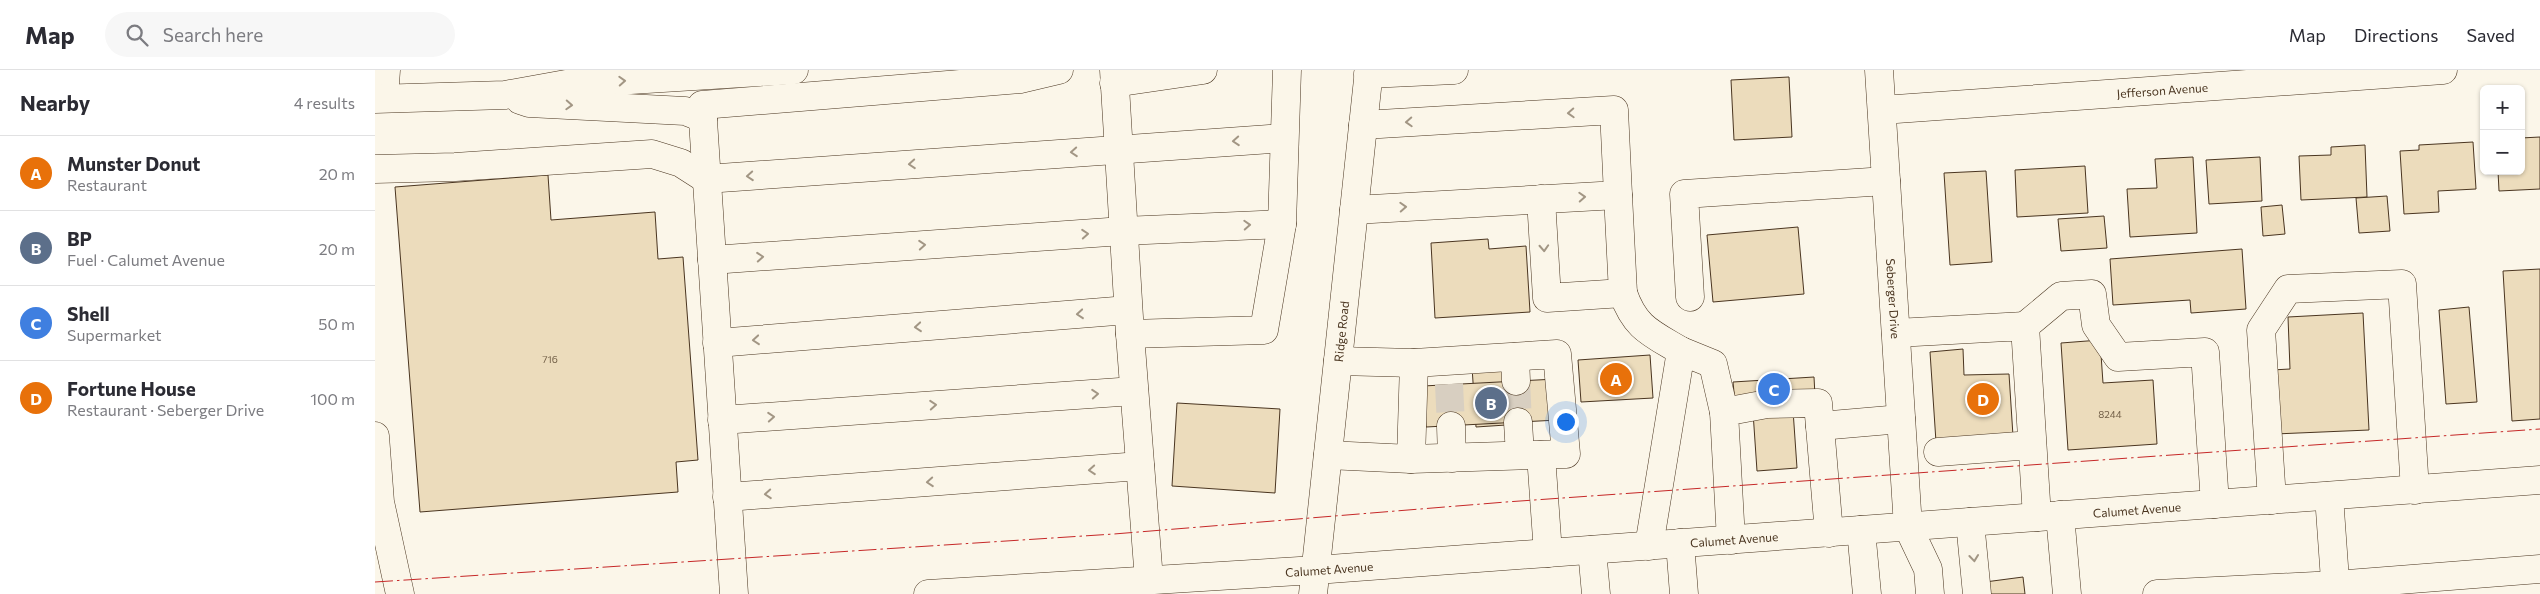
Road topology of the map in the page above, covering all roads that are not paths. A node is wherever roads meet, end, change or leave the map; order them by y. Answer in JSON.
{"nodes":[{"id":1,"x":386,"y":70,"type":"edge"},
{"id":2,"x":599,"y":70,"type":"edge"},
{"id":3,"x":794,"y":70,"type":"edge"},
{"id":4,"x":1059,"y":70,"type":"edge"},
{"id":5,"x":1203,"y":70,"type":"edge"},
{"id":6,"x":1287,"y":70,"type":"edge"},
{"id":7,"x":1454,"y":70,"type":"edge"},
{"id":8,"x":1879,"y":70,"type":"edge"},
{"id":9,"x":2443,"y":70,"type":"edge"},
{"id":10,"x":1368,"y":72,"type":"edge"},
{"id":11,"x":1114,"y":76,"type":"edge"},
{"id":12,"x":505,"y":95,"type":"junction"},
{"id":13,"x":380,"y":99,"type":"edge"},
{"id":14,"x":1882,"y":110,"type":"junction"},
{"id":15,"x":703,"y":118,"type":"junction"},
{"id":16,"x":1363,"y":125,"type":"junction"},
{"id":17,"x":1285,"y":138,"type":"junction"},
{"id":18,"x":1119,"y":149,"type":"junction"},
{"id":19,"x":375,"y":169,"type":"edge"},
{"id":20,"x":707,"y":179,"type":"junction"},
{"id":21,"x":1886,"y":181,"type":"junction"},
{"id":22,"x":1618,"y":195,"type":"junction"},
{"id":23,"x":1541,"y":199,"type":"junction"},
{"id":24,"x":1354,"y":210,"type":"junction"},
{"id":25,"x":1282,"y":224,"type":"junction"},
{"id":26,"x":1123,"y":231,"type":"junction"},
{"id":27,"x":712,"y":260,"type":"junction"},
{"id":28,"x":1623,"y":293,"type":"junction"},
{"id":29,"x":1690,"y":297,"type":"dead end"},
{"id":30,"x":1129,"y":322,"type":"junction"},
{"id":31,"x":2025,"y":326,"type":"junction"},
{"id":32,"x":1895,"y":333,"type":"junction"},
{"id":33,"x":717,"y":343,"type":"junction"},
{"id":34,"x":1681,"y":351,"type":"junction"},
{"id":35,"x":1338,"y":361,"type":"junction"},
{"id":36,"x":1414,"y":363,"type":"junction"},
{"id":37,"x":1134,"y":391,"type":"junction"},
{"id":38,"x":1724,"y":412,"type":"junction"},
{"id":39,"x":1901,"y":419,"type":"junction"},
{"id":40,"x":722,"y":420,"type":"junction"},
{"id":41,"x":1518,"y":422,"type":"tunnel mouth"},
{"id":42,"x":1451,"y":426,"type":"tunnel mouth"},
{"id":43,"x":1820,"y":426,"type":"junction"},
{"id":44,"x":375,"y":436,"type":"edge"},
{"id":45,"x":2032,"y":445,"type":"junction"},
{"id":46,"x":1938,"y":452,"type":"dead end"},
{"id":47,"x":1328,"y":455,"type":"junction"},
{"id":48,"x":1531,"y":455,"type":"junction"},
{"id":49,"x":1452,"y":458,"type":"junction"},
{"id":50,"x":1411,"y":459,"type":"junction"},
{"id":51,"x":1140,"y":466,"type":"junction"},
{"id":52,"x":2540,"y":480,"type":"edge"},
{"id":53,"x":2415,"y":490,"type":"junction"},
{"id":54,"x":2329,"y":496,"type":"junction"},
{"id":55,"x":727,"y":497,"type":"junction"},
{"id":56,"x":2272,"y":500,"type":"junction"},
{"id":57,"x":2215,"y":504,"type":"junction"},
{"id":58,"x":2049,"y":516,"type":"junction"},
{"id":59,"x":1971,"y":522,"type":"junction"},
{"id":60,"x":1908,"y":527,"type":"junction"},
{"id":61,"x":1861,"y":530,"type":"junction"},
{"id":62,"x":1829,"y":533,"type":"junction"},
{"id":63,"x":1731,"y":540,"type":"junction"},
{"id":64,"x":1680,"y":544,"type":"junction"},
{"id":65,"x":1649,"y":546,"type":"junction"},
{"id":66,"x":1593,"y":550,"type":"junction"},
{"id":67,"x":1547,"y":554,"type":"junction"},
{"id":68,"x":2540,"y":569,"type":"edge"},
{"id":69,"x":1149,"y":580,"type":"junction"},
{"id":70,"x":1315,"y":582,"type":"edge"},
{"id":71,"x":2336,"y":590,"type":"edge"},
{"id":72,"x":2285,"y":591,"type":"edge"},
{"id":73,"x":987,"y":592,"type":"edge"},
{"id":74,"x":400,"y":594,"type":"edge"},
{"id":75,"x":734,"y":594,"type":"edge"},
{"id":76,"x":928,"y":594,"type":"edge"},
{"id":77,"x":1596,"y":594,"type":"edge"},
{"id":78,"x":1684,"y":594,"type":"edge"},
{"id":79,"x":1867,"y":594,"type":"edge"},
{"id":80,"x":1930,"y":594,"type":"edge"},
{"id":81,"x":1977,"y":594,"type":"edge"},
{"id":82,"x":2067,"y":594,"type":"edge"},
{"id":83,"x":2157,"y":594,"type":"edge"}],
"edges":[{"from":1,"to":13,"type":"main road"},
{"from":2,"to":13,"type":"main road"},
{"from":12,"to":3,"type":"main road","one_way":true},
{"from":4,"to":15,"type":"main road"},
{"from":5,"to":11,"type":"main road"},
{"from":6,"to":17,"type":"main road"},
{"from":7,"to":10,"type":"main road"},
{"from":8,"to":14,"type":"main road","name":"Seberger Drive"},
{"from":9,"to":14,"type":"main road","name":"Jefferson Avenue"},
{"from":10,"to":16,"type":"main road","name":"Ridge Road"},
{"from":11,"to":18,"type":"main road"},
{"from":12,"to":13,"type":"main road"},
{"from":12,"to":15,"type":"main road","one_way":true},
{"from":14,"to":21,"type":"main road","name":"Seberger Drive"},
{"from":15,"to":20,"type":"main road"},
{"from":22,"to":16,"type":"main road","one_way":true},
{"from":16,"to":24,"type":"main road","name":"Ridge Road"},
{"from":17,"to":18,"type":"main road","one_way":true},
{"from":17,"to":25,"type":"main road"},
{"from":18,"to":20,"type":"main road","one_way":true},
{"from":18,"to":26,"type":"main road"},
{"from":19,"to":20,"type":"main road"},
{"from":20,"to":27,"type":"main road"},
{"from":21,"to":29,"type":"main road"},
{"from":21,"to":32,"type":"main road","name":"Seberger Drive"},
{"from":23,"to":22,"type":"main road","one_way":true},
{"from":22,"to":28,"type":"main road"},
{"from":24,"to":23,"type":"main road","one_way":true},
{"from":23,"to":28,"type":"main road","one_way":true},
{"from":24,"to":35,"type":"main road","name":"Ridge Road"},
{"from":26,"to":25,"type":"main road","one_way":true},
{"from":25,"to":30,"type":"main road"},
{"from":27,"to":26,"type":"main road","one_way":true},
{"from":26,"to":30,"type":"main road"},
{"from":27,"to":33,"type":"main road"},
{"from":28,"to":34,"type":"main road"},
{"from":30,"to":33,"type":"main road","one_way":true},
{"from":30,"to":37,"type":"main road"},
{"from":31,"to":32,"type":"main road"},
{"from":31,"to":45,"type":"main road"},
{"from":31,"to":57,"type":"main road"},
{"from":32,"to":39,"type":"main road","name":"Seberger Drive"},
{"from":33,"to":40,"type":"main road"},
{"from":34,"to":38,"type":"main road"},
{"from":34,"to":65,"type":"main road"},
{"from":35,"to":36,"type":"main road"},
{"from":35,"to":47,"type":"main road","name":"Ridge Road"},
{"from":36,"to":48,"type":"main road"},
{"from":36,"to":50,"type":"main road"},
{"from":40,"to":37,"type":"main road","one_way":true},
{"from":37,"to":51,"type":"main road"},
{"from":38,"to":43,"type":"main road"},
{"from":38,"to":63,"type":"main road"},
{"from":39,"to":43,"type":"main road"},
{"from":39,"to":60,"type":"main road","name":"Seberger Drive"},
{"from":40,"to":55,"type":"main road"},
{"from":41,"to":48,"type":"main road"},
{"from":42,"to":49,"type":"main road"},
{"from":43,"to":62,"type":"main road"},
{"from":44,"to":74,"type":"main road"},
{"from":45,"to":46,"type":"main road"},
{"from":45,"to":58,"type":"main road"},
{"from":47,"to":50,"type":"main road"},
{"from":47,"to":70,"type":"main road","name":"Ridge Road"},
{"from":48,"to":49,"type":"main road"},
{"from":48,"to":67,"type":"main road"},
{"from":49,"to":50,"type":"main road"},
{"from":51,"to":55,"type":"main road","one_way":true},
{"from":51,"to":69,"type":"main road"},
{"from":52,"to":53,"type":"main road","name":"Calumet Avenue"},
{"from":53,"to":54,"type":"main road","name":"Calumet Avenue"},
{"from":53,"to":56,"type":"main road"},
{"from":54,"to":56,"type":"main road","name":"Calumet Avenue"},
{"from":54,"to":71,"type":"main road"},
{"from":55,"to":75,"type":"main road"},
{"from":56,"to":57,"type":"main road","name":"Calumet Avenue"},
{"from":57,"to":58,"type":"main road","name":"Calumet Avenue"},
{"from":58,"to":59,"type":"main road","name":"Calumet Avenue"},
{"from":58,"to":82,"type":"main road"},
{"from":59,"to":60,"type":"main road","name":"Calumet Avenue"},
{"from":59,"to":81,"type":"main road","one_way":true},
{"from":60,"to":61,"type":"main road","name":"Calumet Avenue"},
{"from":60,"to":80,"type":"main road"},
{"from":61,"to":62,"type":"main road","name":"Calumet Avenue"},
{"from":61,"to":79,"type":"main road"},
{"from":62,"to":63,"type":"main road","name":"Calumet Avenue"},
{"from":63,"to":64,"type":"main road","name":"Calumet Avenue"},
{"from":64,"to":65,"type":"main road","name":"Calumet Avenue"},
{"from":64,"to":78,"type":"main road"},
{"from":65,"to":66,"type":"main road","name":"Calumet Avenue"},
{"from":66,"to":67,"type":"main road","name":"Calumet Avenue"},
{"from":66,"to":77,"type":"main road"},
{"from":67,"to":70,"type":"main road","name":"Calumet Avenue"},
{"from":68,"to":71,"type":"main road"},
{"from":69,"to":70,"type":"main road","name":"Calumet Avenue"},
{"from":69,"to":73,"type":"main road","name":"Calumet Avenue"},
{"from":71,"to":72,"type":"main road"},
{"from":72,"to":83,"type":"main road"},
{"from":73,"to":76,"type":"main road","name":"Calumet Avenue"}]}
